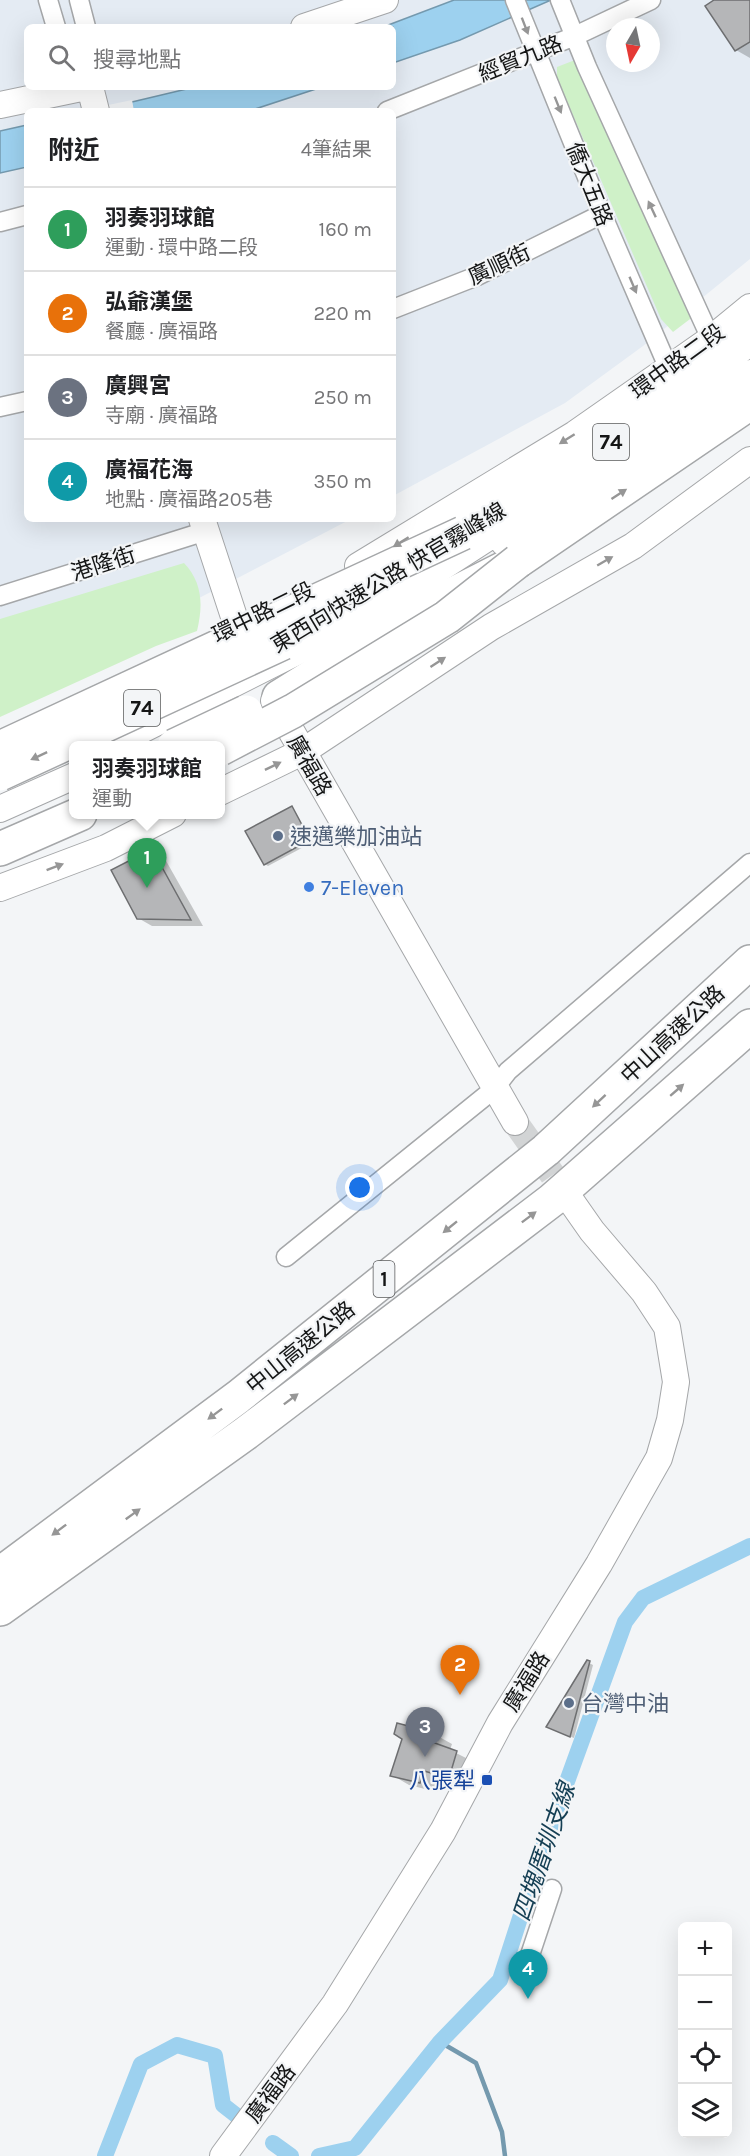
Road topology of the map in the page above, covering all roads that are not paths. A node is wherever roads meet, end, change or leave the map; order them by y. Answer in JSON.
{"nodes":[{"id":1,"x":48,"y":0,"type":"edge"},
{"id":2,"x":79,"y":0,"type":"edge"},
{"id":3,"x":385,"y":0,"type":"edge"},
{"id":4,"x":515,"y":0,"type":"edge"},
{"id":5,"x":560,"y":0,"type":"edge"},
{"id":6,"x":651,"y":0,"type":"edge"},
{"id":7,"x":55,"y":24,"type":"edge"},
{"id":8,"x":85,"y":24,"type":"edge"},
{"id":9,"x":313,"y":24,"type":"edge"},
{"id":10,"x":574,"y":36,"type":"junction"},
{"id":11,"x":535,"y":51,"type":"junction"},
{"id":12,"x":74,"y":90,"type":"edge"},
{"id":13,"x":90,"y":90,"type":"edge"},
{"id":14,"x":0,"y":105,"type":"edge"},
{"id":15,"x":95,"y":108,"type":"edge"},
{"id":16,"x":394,"y":108,"type":"edge"},
{"id":17,"x":602,"y":214,"type":"junction"},
{"id":18,"x":24,"y":216,"type":"edge"},
{"id":19,"x":0,"y":222,"type":"edge"},
{"id":20,"x":750,"y":307,"type":"edge"},
{"id":21,"x":396,"y":308,"type":"edge"},
{"id":22,"x":750,"y":338,"type":"edge"},
{"id":23,"x":711,"y":339,"type":"junction"},
{"id":24,"x":750,"y":358,"type":"edge"},
{"id":25,"x":668,"y":367,"type":"junction"},
{"id":26,"x":750,"y":372,"type":"edge"},
{"id":27,"x":24,"y":402,"type":"edge"},
{"id":28,"x":750,"y":403,"type":"edge"},
{"id":29,"x":0,"y":407,"type":"edge"},
{"id":30,"x":750,"y":460,"type":"edge"},
{"id":31,"x":204,"y":525,"type":"edge"},
{"id":32,"x":463,"y":533,"type":"junction"},
{"id":33,"x":518,"y":561,"type":"junction"},
{"id":34,"x":0,"y":596,"type":"edge"},
{"id":35,"x":237,"y":626,"type":"junction"},
{"id":36,"x":261,"y":678,"type":"junction"},
{"id":37,"x":0,"y":732,"type":"edge"},
{"id":38,"x":71,"y":741,"type":"edge"},
{"id":39,"x":121,"y":741,"type":"edge"},
{"id":40,"x":145,"y":741,"type":"edge"},
{"id":41,"x":185,"y":741,"type":"edge"},
{"id":42,"x":69,"y":742,"type":"edge"},
{"id":43,"x":225,"y":746,"type":"edge"},
{"id":44,"x":0,"y":748,"type":"edge"},
{"id":45,"x":302,"y":752,"type":"junction"},
{"id":46,"x":69,"y":766,"type":"edge"},
{"id":47,"x":0,"y":774,"type":"edge"},
{"id":48,"x":69,"y":778,"type":"edge"},
{"id":49,"x":225,"y":790,"type":"edge"},
{"id":50,"x":0,"y":796,"type":"edge"},
{"id":51,"x":69,"y":796,"type":"edge"},
{"id":52,"x":0,"y":809,"type":"edge"},
{"id":53,"x":69,"y":819,"type":"edge"},
{"id":54,"x":163,"y":819,"type":"edge"},
{"id":55,"x":0,"y":825,"type":"edge"},
{"id":56,"x":0,"y":849,"type":"edge"},
{"id":57,"x":750,"y":863,"type":"edge"},
{"id":58,"x":0,"y":888,"type":"edge"},
{"id":59,"x":750,"y":962,"type":"edge"},
{"id":60,"x":750,"y":1026,"type":"edge"},
{"id":61,"x":494,"y":1089,"type":"junction"},
{"id":62,"x":515,"y":1122,"type":"tunnel mouth"},
{"id":63,"x":564,"y":1191,"type":"tunnel mouth"},
{"id":64,"x":286,"y":1257,"type":"dead end"},
{"id":65,"x":0,"y":1574,"type":"edge"},
{"id":66,"x":0,"y":1609,"type":"edge"},
{"id":67,"x":552,"y":1889,"type":"dead end"},
{"id":68,"x":525,"y":1970,"type":"dead end"},
{"id":69,"x":223,"y":2156,"type":"edge"}],
"edges":[{"from":1,"to":7,"type":"street"},
{"from":2,"to":8,"type":"street"},
{"from":3,"to":9,"type":"street"},
{"from":4,"to":11,"type":"street","name":"僑大五路","one_way":true},
{"from":5,"to":10,"type":"street","name":"僑大五路"},
{"from":6,"to":10,"type":"street","name":"經貿九路"},
{"from":10,"to":11,"type":"street","name":"經貿九路"},
{"from":23,"to":10,"type":"street","name":"僑大五路","one_way":true},
{"from":11,"to":16,"type":"street","name":"經貿九路"},
{"from":11,"to":17,"type":"street","name":"僑大五路","one_way":true},
{"from":12,"to":14,"type":"street"},
{"from":13,"to":15,"type":"street"},
{"from":17,"to":21,"type":"street","name":"廣順街"},
{"from":17,"to":25,"type":"street","name":"僑大五路","one_way":true},
{"from":18,"to":19,"type":"street"},
{"from":20,"to":23,"type":"street","name":"環中路二段"},
{"from":22,"to":32,"type":"highway","name":"東西向快速公路 快官霧峰線","number":"74"},
{"from":23,"to":25,"type":"street","name":"環中路二段"},
{"from":24,"to":36,"type":"street","name":"環中路二段"},
{"from":25,"to":35,"type":"street","name":"環中路二段","one_way":true},
{"from":26,"to":36,"type":"street","name":"環中路二段"},
{"from":27,"to":29,"type":"street"},
{"from":33,"to":28,"type":"highway","name":"東西向快速公路 快官霧峰線","number":"74","one_way":true},
{"from":45,"to":30,"type":"street","one_way":true},
{"from":31,"to":34,"type":"street","name":"港隆街"},
{"from":31,"to":35,"type":"street","name":"廣福路"},
{"from":32,"to":38,"type":"highway","name":"東西向快速公路 快官霧峰線","number":"74","one_way":true,"bridge":true},
{"from":32,"to":44,"type":"highway","bridge":true},
{"from":33,"to":41,"type":"highway","name":"東西向快速公路 快官霧峰線","number":"74","bridge":true},
{"from":33,"to":43,"type":"highway","bridge":true},
{"from":35,"to":36,"type":"street","name":"廣福路"},
{"from":35,"to":37,"type":"street","name":"環中路二段"},
{"from":36,"to":39,"type":"street","name":"環中路二段"},
{"from":36,"to":40,"type":"street","name":"環中路二段"},
{"from":36,"to":45,"type":"street","name":"廣福路"},
{"from":42,"to":47,"type":"highway","name":"東西向快速公路 快官霧峰線","number":"74","one_way":true,"bridge":true},
{"from":49,"to":45,"type":"street","one_way":true},
{"from":45,"to":61,"type":"street","name":"廣福路"},
{"from":46,"to":50,"type":"street"},
{"from":48,"to":52,"type":"street"},
{"from":51,"to":55,"type":"highway"},
{"from":53,"to":56,"type":"highway"},
{"from":58,"to":54,"type":"street","one_way":true},
{"from":57,"to":61,"type":"street"},
{"from":59,"to":65,"type":"highway","name":"中山高速公路","number":"1","one_way":true},
{"from":66,"to":60,"type":"highway","name":"中山高速公路","number":"1","one_way":true},
{"from":61,"to":62,"type":"street","name":"廣福路"},
{"from":61,"to":64,"type":"street"},
{"from":63,"to":69,"type":"street","name":"廣福路"},
{"from":67,"to":68,"type":"street"}]}
